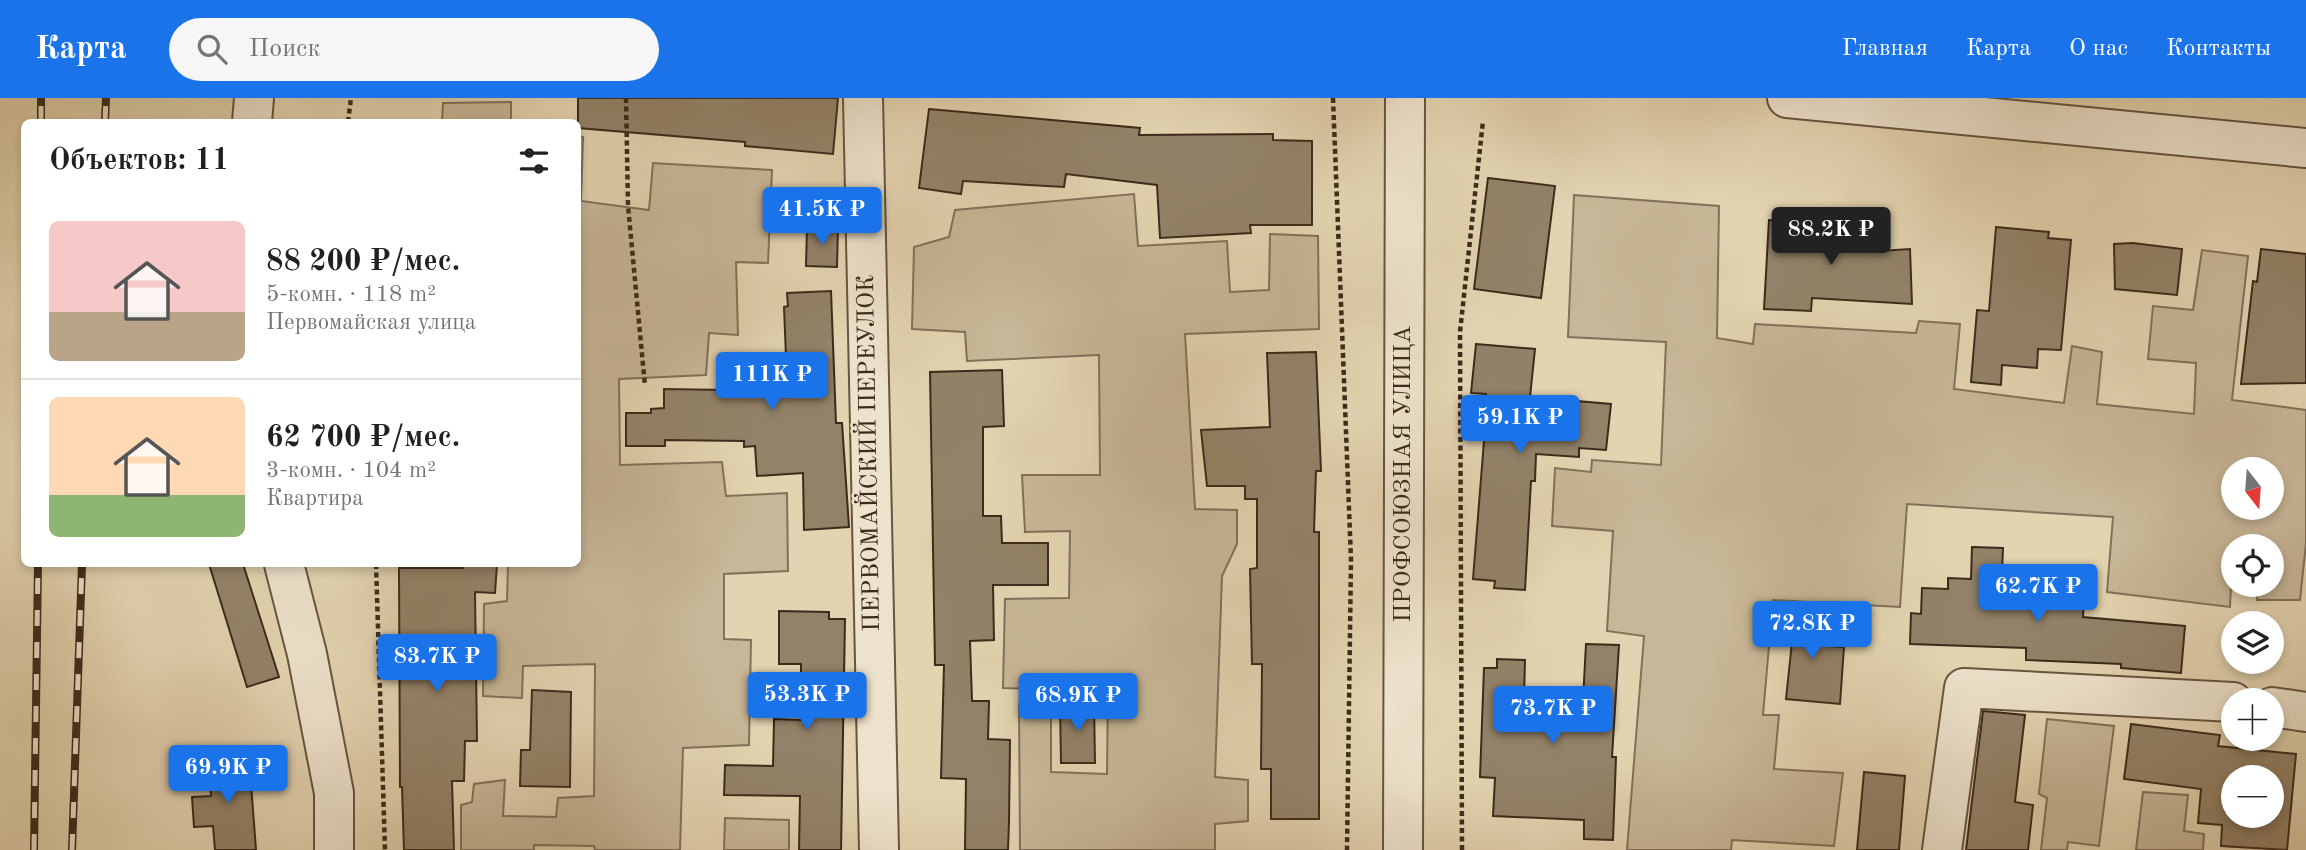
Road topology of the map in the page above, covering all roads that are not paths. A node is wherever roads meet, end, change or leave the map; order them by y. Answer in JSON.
{"nodes":[{"id":1,"x":254,"y":98,"type":"edge"},
{"id":2,"x":863,"y":98,"type":"edge"},
{"id":3,"x":1405,"y":98,"type":"edge"},
{"id":4,"x":1787,"y":98,"type":"edge"},
{"id":5,"x":252,"y":119,"type":"edge"},
{"id":6,"x":2306,"y":148,"type":"edge"},
{"id":7,"x":285,"y":567,"type":"edge"},
{"id":8,"x":2221,"y":701,"type":"edge"},
{"id":9,"x":2284,"y":709,"type":"edge"},
{"id":10,"x":2306,"y":712,"type":"edge"},
{"id":11,"x":334,"y":850,"type":"edge"},
{"id":12,"x":880,"y":850,"type":"edge"},
{"id":13,"x":1403,"y":850,"type":"edge"},
{"id":14,"x":1942,"y":850,"type":"edge"}],
"edges":[{"from":1,"to":5,"type":"street"},
{"from":2,"to":12,"type":"street","name":"ПЕРВОМАЙСКИЙ ПЕРЕУЛОК"},
{"from":3,"to":13,"type":"street","name":"ПРОФСОЮЗНАЯ УЛИЦА"},
{"from":4,"to":6,"type":"street"},
{"from":7,"to":11,"type":"street"},
{"from":8,"to":14,"type":"street"},
{"from":9,"to":10,"type":"street"}]}
